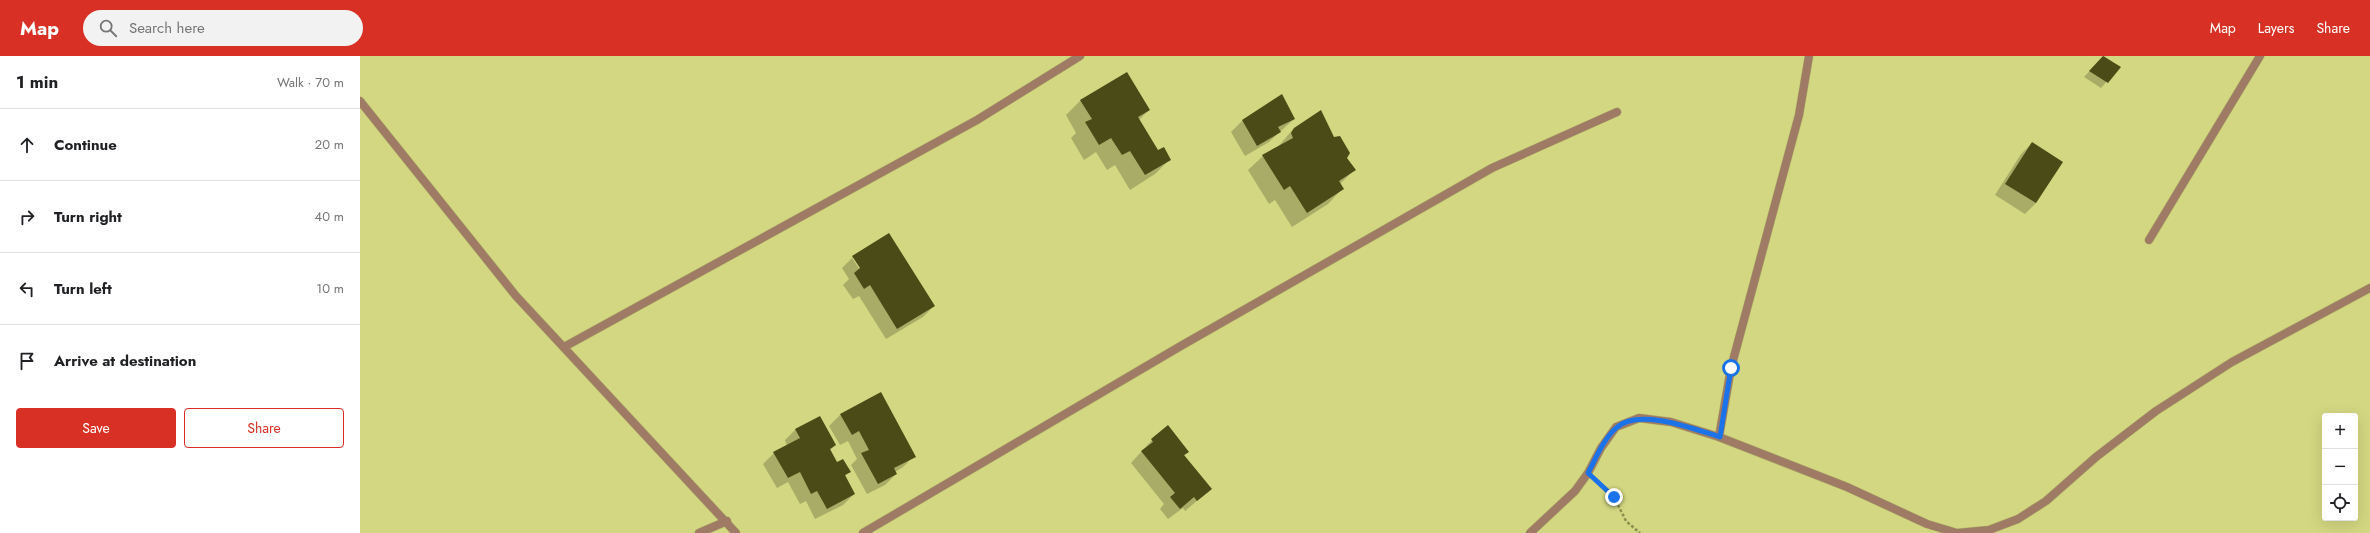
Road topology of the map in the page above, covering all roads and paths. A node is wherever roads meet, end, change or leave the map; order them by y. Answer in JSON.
{"nodes":[{"id":1,"x":1080,"y":56,"type":"edge"},
{"id":2,"x":1809,"y":56,"type":"edge"},
{"id":3,"x":2260,"y":56,"type":"edge"},
{"id":4,"x":360,"y":101,"type":"edge"},
{"id":5,"x":1616,"y":112,"type":"dead end"},
{"id":6,"x":2149,"y":240,"type":"dead end"},
{"id":7,"x":2370,"y":288,"type":"edge"},
{"id":8,"x":564,"y":347,"type":"junction"},
{"id":9,"x":1720,"y":437,"type":"junction"},
{"id":10,"x":1588,"y":473,"type":"junction"},
{"id":11,"x":727,"y":521,"type":"junction"},
{"id":12,"x":699,"y":533,"type":"edge"},
{"id":13,"x":736,"y":533,"type":"edge"},
{"id":14,"x":863,"y":533,"type":"edge"},
{"id":15,"x":1530,"y":533,"type":"edge"},
{"id":16,"x":1640,"y":533,"type":"edge"}],
"edges":[{"from":1,"to":8,"type":"street"},
{"from":2,"to":9,"type":"street"},
{"from":3,"to":6,"type":"street"},
{"from":4,"to":8,"type":"street"},
{"from":5,"to":14,"type":"street"},
{"from":7,"to":9,"type":"street"},
{"from":8,"to":11,"type":"street"},
{"from":9,"to":10,"type":"street"},
{"from":10,"to":15,"type":"street"},
{"from":10,"to":16,"type":"path"},
{"from":11,"to":12,"type":"street"},
{"from":11,"to":13,"type":"street"}]}
